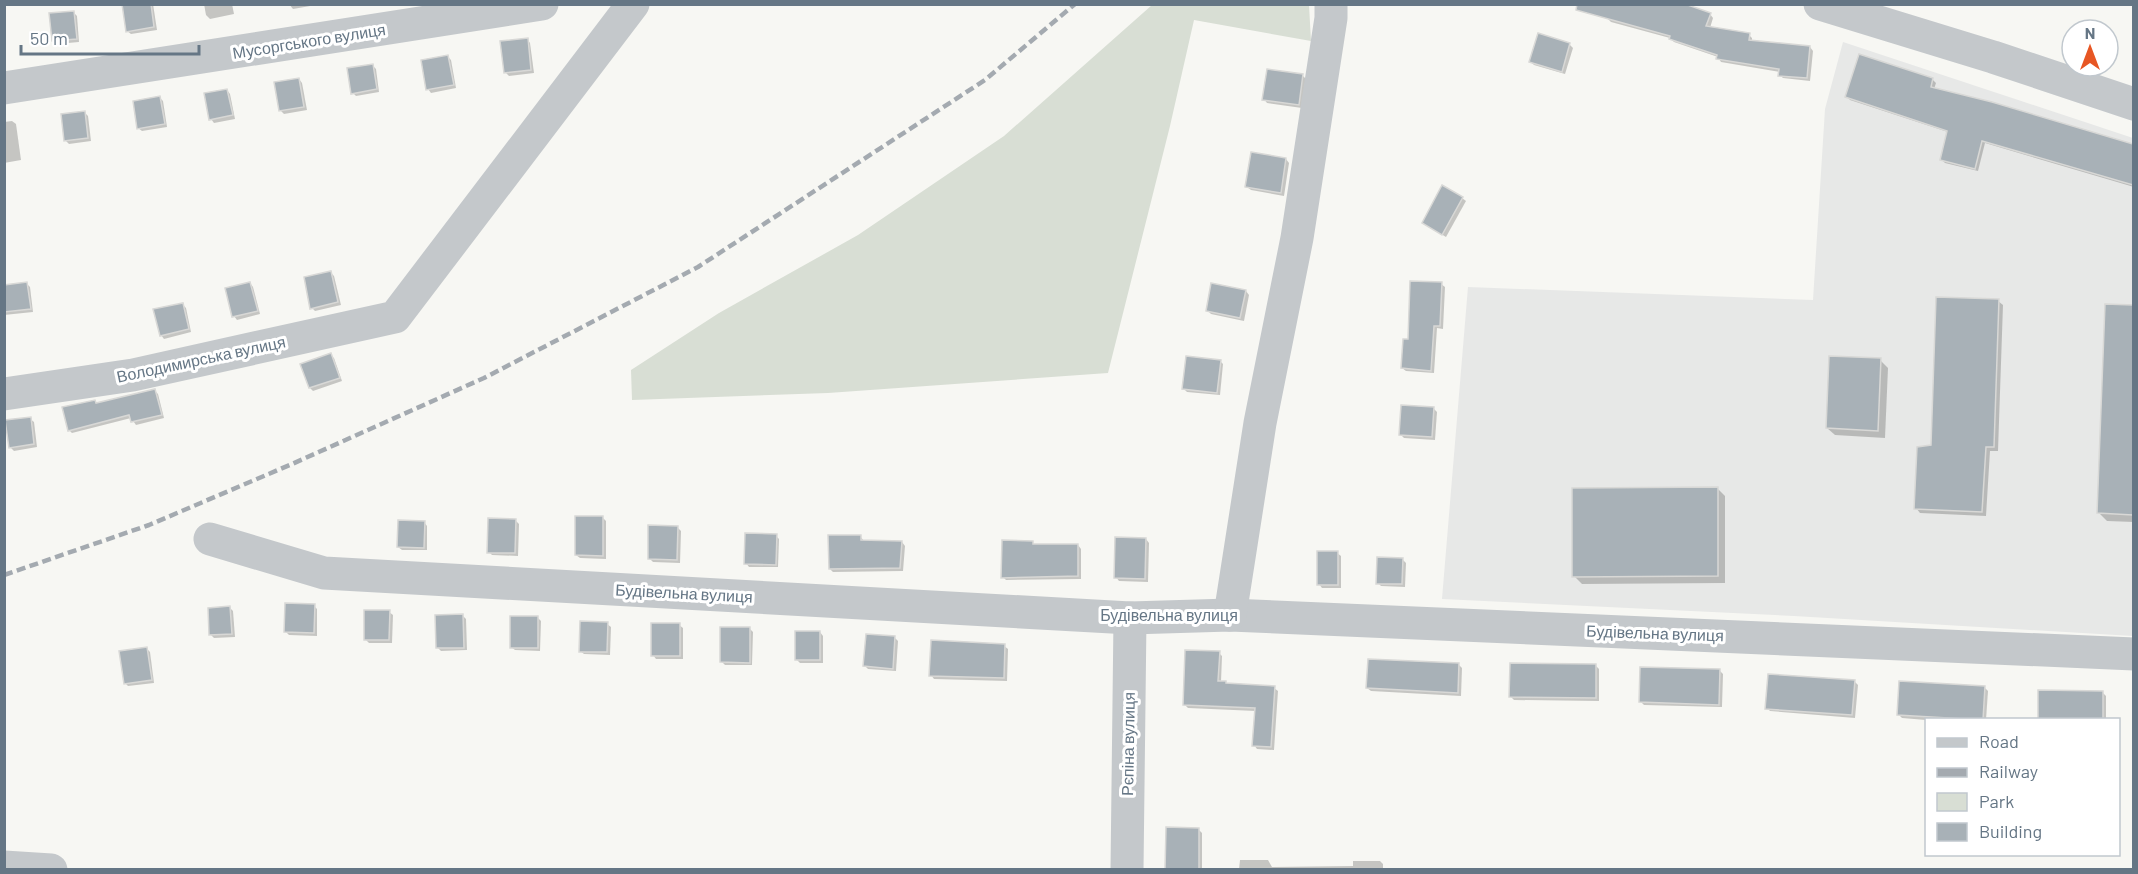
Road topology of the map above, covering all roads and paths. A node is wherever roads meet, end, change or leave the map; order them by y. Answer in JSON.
{"nodes":[{"id":1,"x":542,"y":4,"type":"edge"},
{"id":2,"x":633,"y":4,"type":"edge"},
{"id":3,"x":1331,"y":4,"type":"edge"},
{"id":4,"x":1820,"y":4,"type":"edge"},
{"id":5,"x":4,"y":88,"type":"edge"},
{"id":6,"x":2133,"y":104,"type":"edge"},
{"id":7,"x":4,"y":394,"type":"edge"},
{"id":8,"x":210,"y":539,"type":"dead end"},
{"id":9,"x":1230,"y":615,"type":"junction"},
{"id":10,"x":1130,"y":618,"type":"junction"},
{"id":11,"x":2133,"y":654,"type":"edge"},
{"id":12,"x":4,"y":867,"type":"edge"},
{"id":13,"x":51,"y":870,"type":"edge"},
{"id":14,"x":1127,"y":870,"type":"edge"}],
"edges":[{"from":1,"to":5,"type":"street","name":"Мусоргського вулиця"},
{"from":2,"to":7,"type":"street","name":"Володимирська вулиця"},
{"from":3,"to":9,"type":"street"},
{"from":4,"to":6,"type":"street"},
{"from":8,"to":10,"type":"street","name":"Будівельна вулиця"},
{"from":9,"to":10,"type":"street","name":"Будівельна вулиця"},
{"from":9,"to":11,"type":"street","name":"Будівельна вулиця"},
{"from":10,"to":14,"type":"street","name":"Рєпіна вулиця"},
{"from":12,"to":13,"type":"street"}]}
